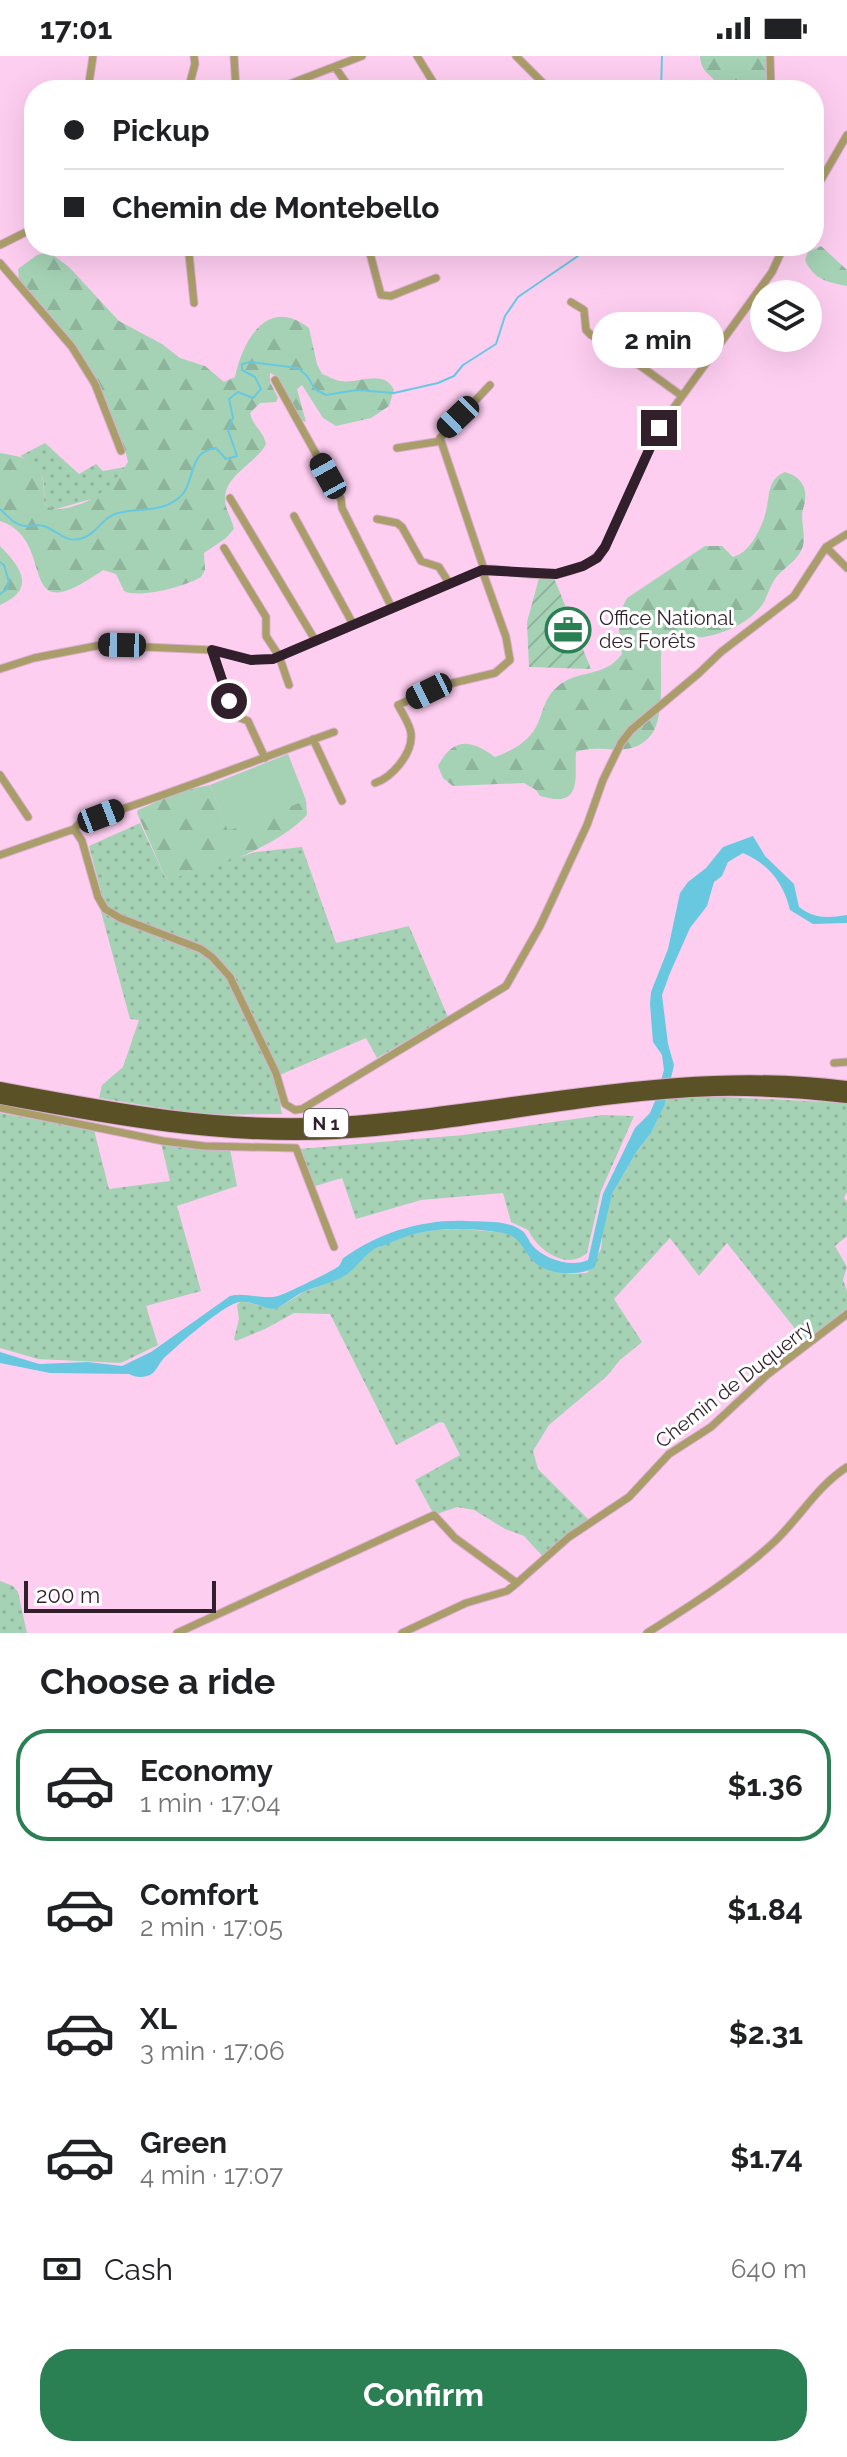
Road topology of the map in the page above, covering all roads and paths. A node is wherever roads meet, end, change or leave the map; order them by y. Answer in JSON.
{"nodes":[{"id":1,"x":93,"y":56,"type":"edge"},
{"id":2,"x":194,"y":56,"type":"edge"},
{"id":3,"x":234,"y":56,"type":"edge"},
{"id":4,"x":362,"y":56,"type":"edge"},
{"id":5,"x":417,"y":56,"type":"edge"},
{"id":6,"x":516,"y":56,"type":"edge"},
{"id":7,"x":770,"y":56,"type":"edge"},
{"id":8,"x":335,"y":67,"type":"junction"},
{"id":9,"x":89,"y":80,"type":"edge"},
{"id":10,"x":191,"y":80,"type":"edge"},
{"id":11,"x":235,"y":80,"type":"edge"},
{"id":12,"x":301,"y":80,"type":"edge"},
{"id":13,"x":344,"y":80,"type":"edge"},
{"id":14,"x":432,"y":80,"type":"edge"},
{"id":15,"x":540,"y":80,"type":"edge"},
{"id":16,"x":771,"y":80,"type":"edge"},
{"id":17,"x":847,"y":135,"type":"edge"},
{"id":18,"x":824,"y":175,"type":"edge"},
{"id":19,"x":24,"y":233,"type":"edge"},
{"id":20,"x":0,"y":245,"type":"edge"},
{"id":21,"x":189,"y":256,"type":"edge"},
{"id":22,"x":371,"y":256,"type":"edge"},
{"id":23,"x":779,"y":256,"type":"edge"},
{"id":24,"x":0,"y":263,"type":"edge"},
{"id":25,"x":436,"y":278,"type":"dead end"},
{"id":26,"x":571,"y":302,"type":"dead end"},
{"id":27,"x":194,"y":303,"type":"dead end"},
{"id":28,"x":275,"y":380,"type":"dead end"},
{"id":29,"x":490,"y":385,"type":"dead end"},
{"id":30,"x":682,"y":396,"type":"junction"},
{"id":31,"x":441,"y":441,"type":"junction"},
{"id":32,"x":397,"y":448,"type":"dead end"},
{"id":33,"x":121,"y":451,"type":"dead end"},
{"id":34,"x":230,"y":498,"type":"dead end"},
{"id":35,"x":294,"y":516,"type":"dead end"},
{"id":36,"x":377,"y":519,"type":"dead end"},
{"id":37,"x":847,"y":534,"type":"edge"},
{"id":38,"x":826,"y":547,"type":"junction"},
{"id":39,"x":224,"y":548,"type":"dead end"},
{"id":40,"x":847,"y":568,"type":"edge"},
{"id":41,"x":483,"y":569,"type":"junction"},
{"id":42,"x":449,"y":583,"type":"junction"},
{"id":43,"x":391,"y":606,"type":"junction"},
{"id":44,"x":353,"y":624,"type":"junction"},
{"id":45,"x":315,"y":640,"type":"junction"},
{"id":46,"x":212,"y":650,"type":"junction"},
{"id":47,"x":279,"y":656,"type":"junction"},
{"id":48,"x":0,"y":669,"type":"edge"},
{"id":49,"x":289,"y":685,"type":"dead end"},
{"id":50,"x":334,"y":732,"type":"dead end"},
{"id":51,"x":313,"y":739,"type":"junction"},
{"id":52,"x":265,"y":758,"type":"junction"},
{"id":53,"x":0,"y":775,"type":"edge"},
{"id":54,"x":375,"y":783,"type":"dead end"},
{"id":55,"x":342,"y":801,"type":"dead end"},
{"id":56,"x":28,"y":817,"type":"dead end"},
{"id":57,"x":74,"y":829,"type":"junction"},
{"id":58,"x":0,"y":855,"type":"edge"},
{"id":59,"x":847,"y":1062,"type":"edge"},
{"id":60,"x":834,"y":1063,"type":"dead end"},
{"id":61,"x":847,"y":1087,"type":"edge"},
{"id":62,"x":0,"y":1088,"type":"edge"},
{"id":63,"x":676,"y":1088,"type":"junction"},
{"id":64,"x":650,"y":1090,"type":"junction"},
{"id":65,"x":847,"y":1097,"type":"edge"},
{"id":66,"x":0,"y":1098,"type":"edge"},
{"id":67,"x":0,"y":1108,"type":"edge"},
{"id":68,"x":334,"y":1247,"type":"dead end"},
{"id":69,"x":847,"y":1314,"type":"edge"},
{"id":70,"x":847,"y":1467,"type":"edge"},
{"id":71,"x":517,"y":1583,"type":"junction"},
{"id":72,"x":177,"y":1633,"type":"edge"},
{"id":73,"x":402,"y":1633,"type":"edge"},
{"id":74,"x":647,"y":1633,"type":"edge"}],
"edges":[{"from":1,"to":9,"type":"street"},
{"from":2,"to":10,"type":"street"},
{"from":3,"to":11,"type":"street"},
{"from":4,"to":8,"type":"street"},
{"from":5,"to":14,"type":"street"},
{"from":6,"to":15,"type":"street"},
{"from":7,"to":16,"type":"street"},
{"from":8,"to":12,"type":"street"},
{"from":8,"to":13,"type":"street"},
{"from":17,"to":18,"type":"street"},
{"from":19,"to":20,"type":"street"},
{"from":21,"to":27,"type":"street"},
{"from":22,"to":25,"type":"street"},
{"from":23,"to":30,"type":"street"},
{"from":24,"to":33,"type":"street"},
{"from":26,"to":30,"type":"street"},
{"from":28,"to":43,"type":"street"},
{"from":29,"to":31,"type":"street"},
{"from":30,"to":41,"type":"street"},
{"from":31,"to":32,"type":"street"},
{"from":31,"to":41,"type":"street"},
{"from":34,"to":45,"type":"street"},
{"from":35,"to":44,"type":"street"},
{"from":36,"to":42,"type":"street"},
{"from":37,"to":38,"type":"street"},
{"from":38,"to":40,"type":"street"},
{"from":38,"to":57,"type":"street"},
{"from":39,"to":47,"type":"street"},
{"from":41,"to":42,"type":"street"},
{"from":41,"to":54,"type":"street"},
{"from":42,"to":43,"type":"street"},
{"from":43,"to":44,"type":"street"},
{"from":44,"to":45,"type":"street"},
{"from":45,"to":47,"type":"street"},
{"from":46,"to":47,"type":"street"},
{"from":46,"to":48,"type":"street"},
{"from":46,"to":52,"type":"street"},
{"from":47,"to":49,"type":"street"},
{"from":50,"to":51,"type":"street"},
{"from":51,"to":52,"type":"street"},
{"from":51,"to":55,"type":"street"},
{"from":52,"to":57,"type":"street"},
{"from":53,"to":56,"type":"street"},
{"from":57,"to":58,"type":"street"},
{"from":59,"to":60,"type":"street"},
{"from":61,"to":63,"type":"highway","number":"N 1"},
{"from":62,"to":64,"type":"highway","number":"N 1"},
{"from":63,"to":64,"type":"highway","number":"N 1"},
{"from":63,"to":65,"type":"highway","number":"N 1"},
{"from":64,"to":66,"type":"highway","number":"N 1"},
{"from":67,"to":68,"type":"street"},
{"from":69,"to":71,"type":"street","name":"Chemin de Duquerry"},
{"from":70,"to":74,"type":"street"},
{"from":71,"to":72,"type":"street"},
{"from":71,"to":73,"type":"street","name":"Chemin de Duquerry"}]}
